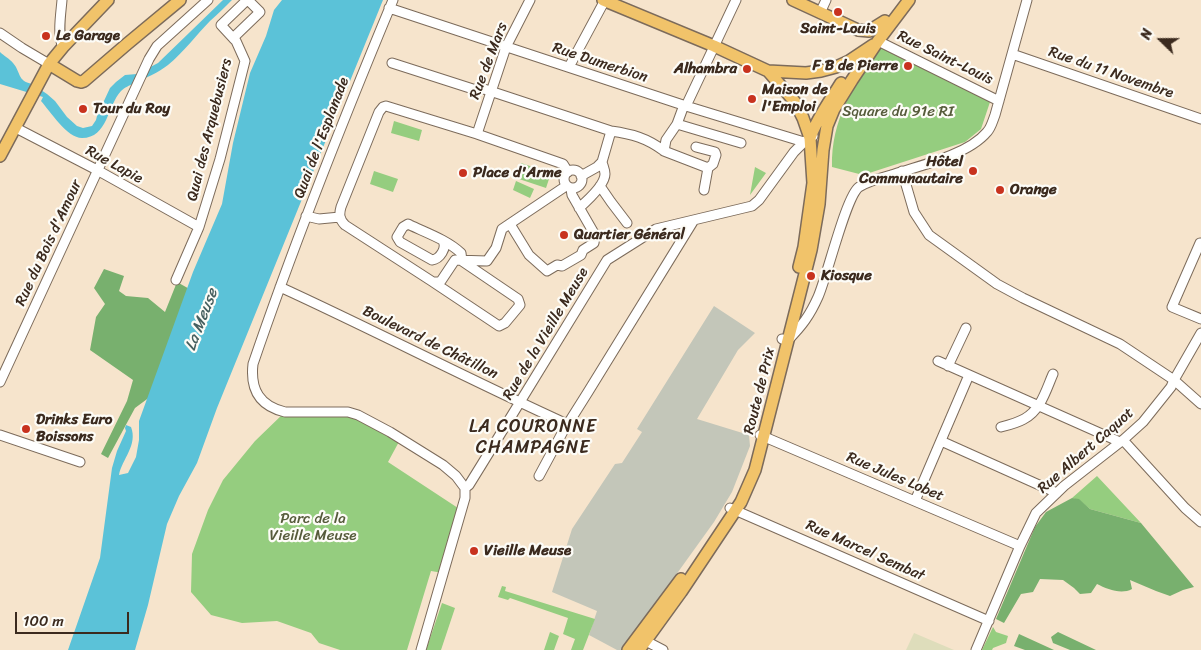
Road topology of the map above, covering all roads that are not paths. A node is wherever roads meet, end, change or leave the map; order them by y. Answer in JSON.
{"nodes":[{"id":1,"x":62,"y":0,"type":"edge"},
{"id":2,"x":108,"y":0,"type":"edge"},
{"id":3,"x":180,"y":0,"type":"edge"},
{"id":4,"x":208,"y":0,"type":"edge"},
{"id":5,"x":247,"y":0,"type":"edge"},
{"id":6,"x":530,"y":0,"type":"edge"},
{"id":7,"x":604,"y":0,"type":"edge"},
{"id":8,"x":736,"y":0,"type":"edge"},
{"id":9,"x":793,"y":0,"type":"edge"},
{"id":10,"x":826,"y":0,"type":"edge"},
{"id":11,"x":901,"y":0,"type":"edge"},
{"id":12,"x":909,"y":0,"type":"edge"},
{"id":13,"x":1026,"y":0,"type":"edge"},
{"id":14,"x":391,"y":4,"type":"edge"},
{"id":15,"x":820,"y":13,"type":"junction"},
{"id":16,"x":885,"y":21,"type":"junction"},
{"id":17,"x":0,"y":33,"type":"edge"},
{"id":18,"x":233,"y":38,"type":"junction"},
{"id":19,"x":878,"y":42,"type":"junction"},
{"id":20,"x":714,"y":46,"type":"junction"},
{"id":21,"x":63,"y":47,"type":"junction"},
{"id":22,"x":506,"y":47,"type":"junction"},
{"id":23,"x":863,"y":52,"type":"junction"},
{"id":24,"x":1012,"y":54,"type":"junction"},
{"id":25,"x":392,"y":63,"type":"dead end"},
{"id":26,"x":49,"y":64,"type":"junction"},
{"id":27,"x":569,"y":66,"type":"junction"},
{"id":28,"x":768,"y":71,"type":"junction"},
{"id":29,"x":491,"y":91,"type":"junction"},
{"id":30,"x":999,"y":101,"type":"junction"},
{"id":31,"x":685,"y":106,"type":"junction"},
{"id":32,"x":830,"y":111,"type":"junction"},
{"id":33,"x":1201,"y":119,"type":"edge"},
{"id":34,"x":677,"y":124,"type":"junction"},
{"id":35,"x":16,"y":128,"type":"junction"},
{"id":36,"x":611,"y":131,"type":"junction"},
{"id":37,"x":477,"y":134,"type":"junction"},
{"id":38,"x":807,"y":140,"type":"junction"},
{"id":39,"x":740,"y":143,"type":"dead end"},
{"id":40,"x":696,"y":147,"type":"dead end"},
{"id":41,"x":664,"y":151,"type":"junction"},
{"id":42,"x":0,"y":156,"type":"edge"},
{"id":43,"x":602,"y":162,"type":"junction"},
{"id":44,"x":708,"y":168,"type":"junction"},
{"id":45,"x":97,"y":170,"type":"junction"},
{"id":46,"x":902,"y":171,"type":"junction"},
{"id":47,"x":568,"y":172,"type":"junction"},
{"id":48,"x":581,"y":176,"type":"junction"},
{"id":49,"x":821,"y":176,"type":"junction"},
{"id":50,"x":600,"y":186,"type":"junction"},
{"id":51,"x":569,"y":187,"type":"junction"},
{"id":52,"x":704,"y":190,"type":"dead end"},
{"id":53,"x":579,"y":208,"type":"junction"},
{"id":54,"x":306,"y":216,"type":"junction"},
{"id":55,"x":340,"y":217,"type":"junction"},
{"id":56,"x":694,"y":220,"type":"junction"},
{"id":57,"x":627,"y":223,"type":"dead end"},
{"id":58,"x":510,"y":224,"type":"junction"},
{"id":59,"x":199,"y":227,"type":"junction"},
{"id":60,"x":443,"y":241,"type":"junction"},
{"id":61,"x":1201,"y":244,"type":"edge"},
{"id":62,"x":462,"y":261,"type":"junction"},
{"id":63,"x":176,"y":280,"type":"dead end"},
{"id":64,"x":433,"y":282,"type":"junction"},
{"id":65,"x":280,"y":287,"type":"junction"},
{"id":66,"x":1201,"y":319,"type":"edge"},
{"id":67,"x":966,"y":328,"type":"dead end"},
{"id":68,"x":1201,"y":333,"type":"edge"},
{"id":69,"x":785,"y":340,"type":"junction"},
{"id":70,"x":938,"y":361,"type":"dead end"},
{"id":71,"x":948,"y":366,"type":"junction"},
{"id":72,"x":1053,"y":374,"type":"dead end"},
{"id":73,"x":969,"y":375,"type":"junction"},
{"id":74,"x":1174,"y":380,"type":"junction"},
{"id":75,"x":0,"y":382,"type":"edge"},
{"id":76,"x":520,"y":402,"type":"junction"},
{"id":77,"x":1201,"y":404,"type":"edge"},
{"id":78,"x":1039,"y":406,"type":"junction"},
{"id":79,"x":567,"y":424,"type":"junction"},
{"id":80,"x":1001,"y":427,"type":"dead end"},
{"id":81,"x":0,"y":435,"type":"edge"},
{"id":82,"x":762,"y":435,"type":"junction"},
{"id":83,"x":941,"y":440,"type":"junction"},
{"id":84,"x":1121,"y":441,"type":"junction"},
{"id":85,"x":80,"y":462,"type":"dead end"},
{"id":86,"x":539,"y":476,"type":"dead end"},
{"id":87,"x":465,"y":488,"type":"junction"},
{"id":88,"x":1058,"y":493,"type":"junction"},
{"id":89,"x":915,"y":501,"type":"junction"},
{"id":90,"x":733,"y":509,"type":"junction"},
{"id":91,"x":1201,"y":522,"type":"edge"},
{"id":92,"x":1020,"y":546,"type":"junction"},
{"id":93,"x":989,"y":621,"type":"junction"},
{"id":94,"x":641,"y":642,"type":"edge"},
{"id":95,"x":421,"y":650,"type":"edge"},
{"id":96,"x":628,"y":650,"type":"edge"},
{"id":97,"x":663,"y":650,"type":"edge"},
{"id":98,"x":976,"y":650,"type":"edge"}],
"edges":[{"from":1,"to":21,"type":"street"},
{"from":2,"to":21,"type":"main road"},
{"from":3,"to":26,"type":"main road"},
{"from":4,"to":45,"type":"street","name":"Rue du Bois d'Amour"},
{"from":5,"to":18,"type":"street"},
{"from":5,"to":18,"type":"street","name":"Quai des Arquebusiers"},
{"from":6,"to":22,"type":"street","name":"Rue de Mars"},
{"from":7,"to":20,"type":"main road"},
{"from":7,"to":27,"type":"street"},
{"from":8,"to":20,"type":"street"},
{"from":9,"to":15,"type":"main road","name":"Rue Saint-Louis"},
{"from":10,"to":15,"type":"street"},
{"from":11,"to":16,"type":"main road"},
{"from":12,"to":19,"type":"main road"},
{"from":13,"to":24,"type":"street"},
{"from":14,"to":22,"type":"street","name":"Rue Dumerbion"},
{"from":14,"to":54,"type":"street","name":"Quai de l'Esplanade"},
{"from":15,"to":16,"type":"main road","name":"Rue Saint-Louis"},
{"from":16,"to":23,"type":"main road"},
{"from":17,"to":26,"type":"street"},
{"from":18,"to":59,"type":"street","name":"Quai des Arquebusiers"},
{"from":19,"to":23,"type":"main road"},
{"from":19,"to":30,"type":"street","name":"Rue Saint-Louis"},
{"from":19,"to":32,"type":"main road"},
{"from":20,"to":28,"type":"main road"},
{"from":20,"to":31,"type":"street"},
{"from":21,"to":26,"type":"main road"},
{"from":22,"to":27,"type":"street","name":"Rue Dumerbion"},
{"from":22,"to":29,"type":"street","name":"Rue de Mars"},
{"from":23,"to":28,"type":"main road"},
{"from":23,"to":32,"type":"main road"},
{"from":24,"to":30,"type":"street"},
{"from":24,"to":33,"type":"street","name":"Rue du 11 Novembre"},
{"from":25,"to":29,"type":"street"},
{"from":26,"to":35,"type":"main road"},
{"from":27,"to":31,"type":"street","name":"Rue Dumerbion"},
{"from":28,"to":38,"type":"main road","name":"Route de Prix"},
{"from":29,"to":36,"type":"street"},
{"from":29,"to":37,"type":"street","name":"Rue de Mars"},
{"from":30,"to":46,"type":"street"},
{"from":31,"to":34,"type":"street"},
{"from":31,"to":38,"type":"street","name":"Rue Dumerbion"},
{"from":32,"to":38,"type":"main road","name":"Route de Prix"},
{"from":32,"to":49,"type":"main road","name":"Route de Prix"},
{"from":34,"to":39,"type":"street"},
{"from":34,"to":41,"type":"street"},
{"from":35,"to":42,"type":"main road"},
{"from":35,"to":45,"type":"street","name":"Rue Lapie"},
{"from":36,"to":41,"type":"street"},
{"from":36,"to":43,"type":"street"},
{"from":37,"to":47,"type":"street"},
{"from":37,"to":55,"type":"street"},
{"from":38,"to":49,"type":"main road"},
{"from":38,"to":56,"type":"street","name":"Rue de la Vieille Meuse"},
{"from":38,"to":69,"type":"main road","name":"Route de Prix"},
{"from":40,"to":44,"type":"street"},
{"from":41,"to":44,"type":"street"},
{"from":43,"to":48,"type":"street"},
{"from":43,"to":50,"type":"street"},
{"from":44,"to":52,"type":"street"},
{"from":45,"to":59,"type":"street","name":"Rue Lapie"},
{"from":45,"to":75,"type":"street","name":"Rue du Bois d'Amour"},
{"from":46,"to":69,"type":"street"},
{"from":46,"to":74,"type":"street"},
{"from":47,"to":48,"type":"street"},
{"from":47,"to":51,"type":"street"},
{"from":48,"to":51,"type":"street"},
{"from":49,"to":69,"type":"main road","name":"Route de Prix"},
{"from":50,"to":53,"type":"street"},
{"from":50,"to":57,"type":"street"},
{"from":51,"to":53,"type":"street"},
{"from":51,"to":58,"type":"street"},
{"from":53,"to":58,"type":"street"},
{"from":54,"to":55,"type":"street"},
{"from":54,"to":65,"type":"street","name":"Quai de l'Esplanade"},
{"from":55,"to":64,"type":"street"},
{"from":56,"to":76,"type":"street","name":"Rue de la Vieille Meuse"},
{"from":56,"to":79,"type":"street"},
{"from":58,"to":62,"type":"street"},
{"from":59,"to":63,"type":"street","name":"Quai des Arquebusiers"},
{"from":60,"to":60,"type":"street"},
{"from":60,"to":62,"type":"street"},
{"from":61,"to":66,"type":"street"},
{"from":62,"to":64,"type":"street"},
{"from":62,"to":64,"type":"street"},
{"from":65,"to":76,"type":"street","name":"Boulevard de Châtillon"},
{"from":65,"to":87,"type":"street","name":"Quai de l'Esplanade"},
{"from":67,"to":71,"type":"street"},
{"from":68,"to":74,"type":"street","name":"Rue Albert Caquot"},
{"from":69,"to":82,"type":"main road","name":"Route de Prix"},
{"from":70,"to":71,"type":"street"},
{"from":71,"to":73,"type":"street"},
{"from":72,"to":78,"type":"street"},
{"from":73,"to":78,"type":"street"},
{"from":73,"to":83,"type":"street"},
{"from":74,"to":77,"type":"street"},
{"from":74,"to":84,"type":"street","name":"Rue Albert Caquot"},
{"from":76,"to":79,"type":"street","name":"Boulevard de Châtillon"},
{"from":76,"to":87,"type":"street","name":"Rue de la Vieille Meuse"},
{"from":78,"to":80,"type":"street"},
{"from":78,"to":84,"type":"street"},
{"from":79,"to":86,"type":"street"},
{"from":81,"to":85,"type":"street"},
{"from":82,"to":89,"type":"street","name":"Rue Jules Lobet"},
{"from":82,"to":90,"type":"main road","name":"Route de Prix"},
{"from":83,"to":88,"type":"street"},
{"from":83,"to":89,"type":"street"},
{"from":84,"to":88,"type":"street","name":"Rue Albert Caquot"},
{"from":84,"to":91,"type":"street"},
{"from":87,"to":95,"type":"street","name":"Rue de la Vieille Meuse"},
{"from":88,"to":92,"type":"street","name":"Rue Albert Caquot"},
{"from":89,"to":92,"type":"street","name":"Rue Jules Lobet"},
{"from":90,"to":93,"type":"street","name":"Rue Marcel Sembat"},
{"from":90,"to":94,"type":"main road","name":"Route de Prix"},
{"from":92,"to":93,"type":"street","name":"Rue Albert Caquot"},
{"from":93,"to":98,"type":"street","name":"Rue Albert Caquot"},
{"from":94,"to":96,"type":"main road","name":"Route de Prix"},
{"from":94,"to":97,"type":"street"}]}
